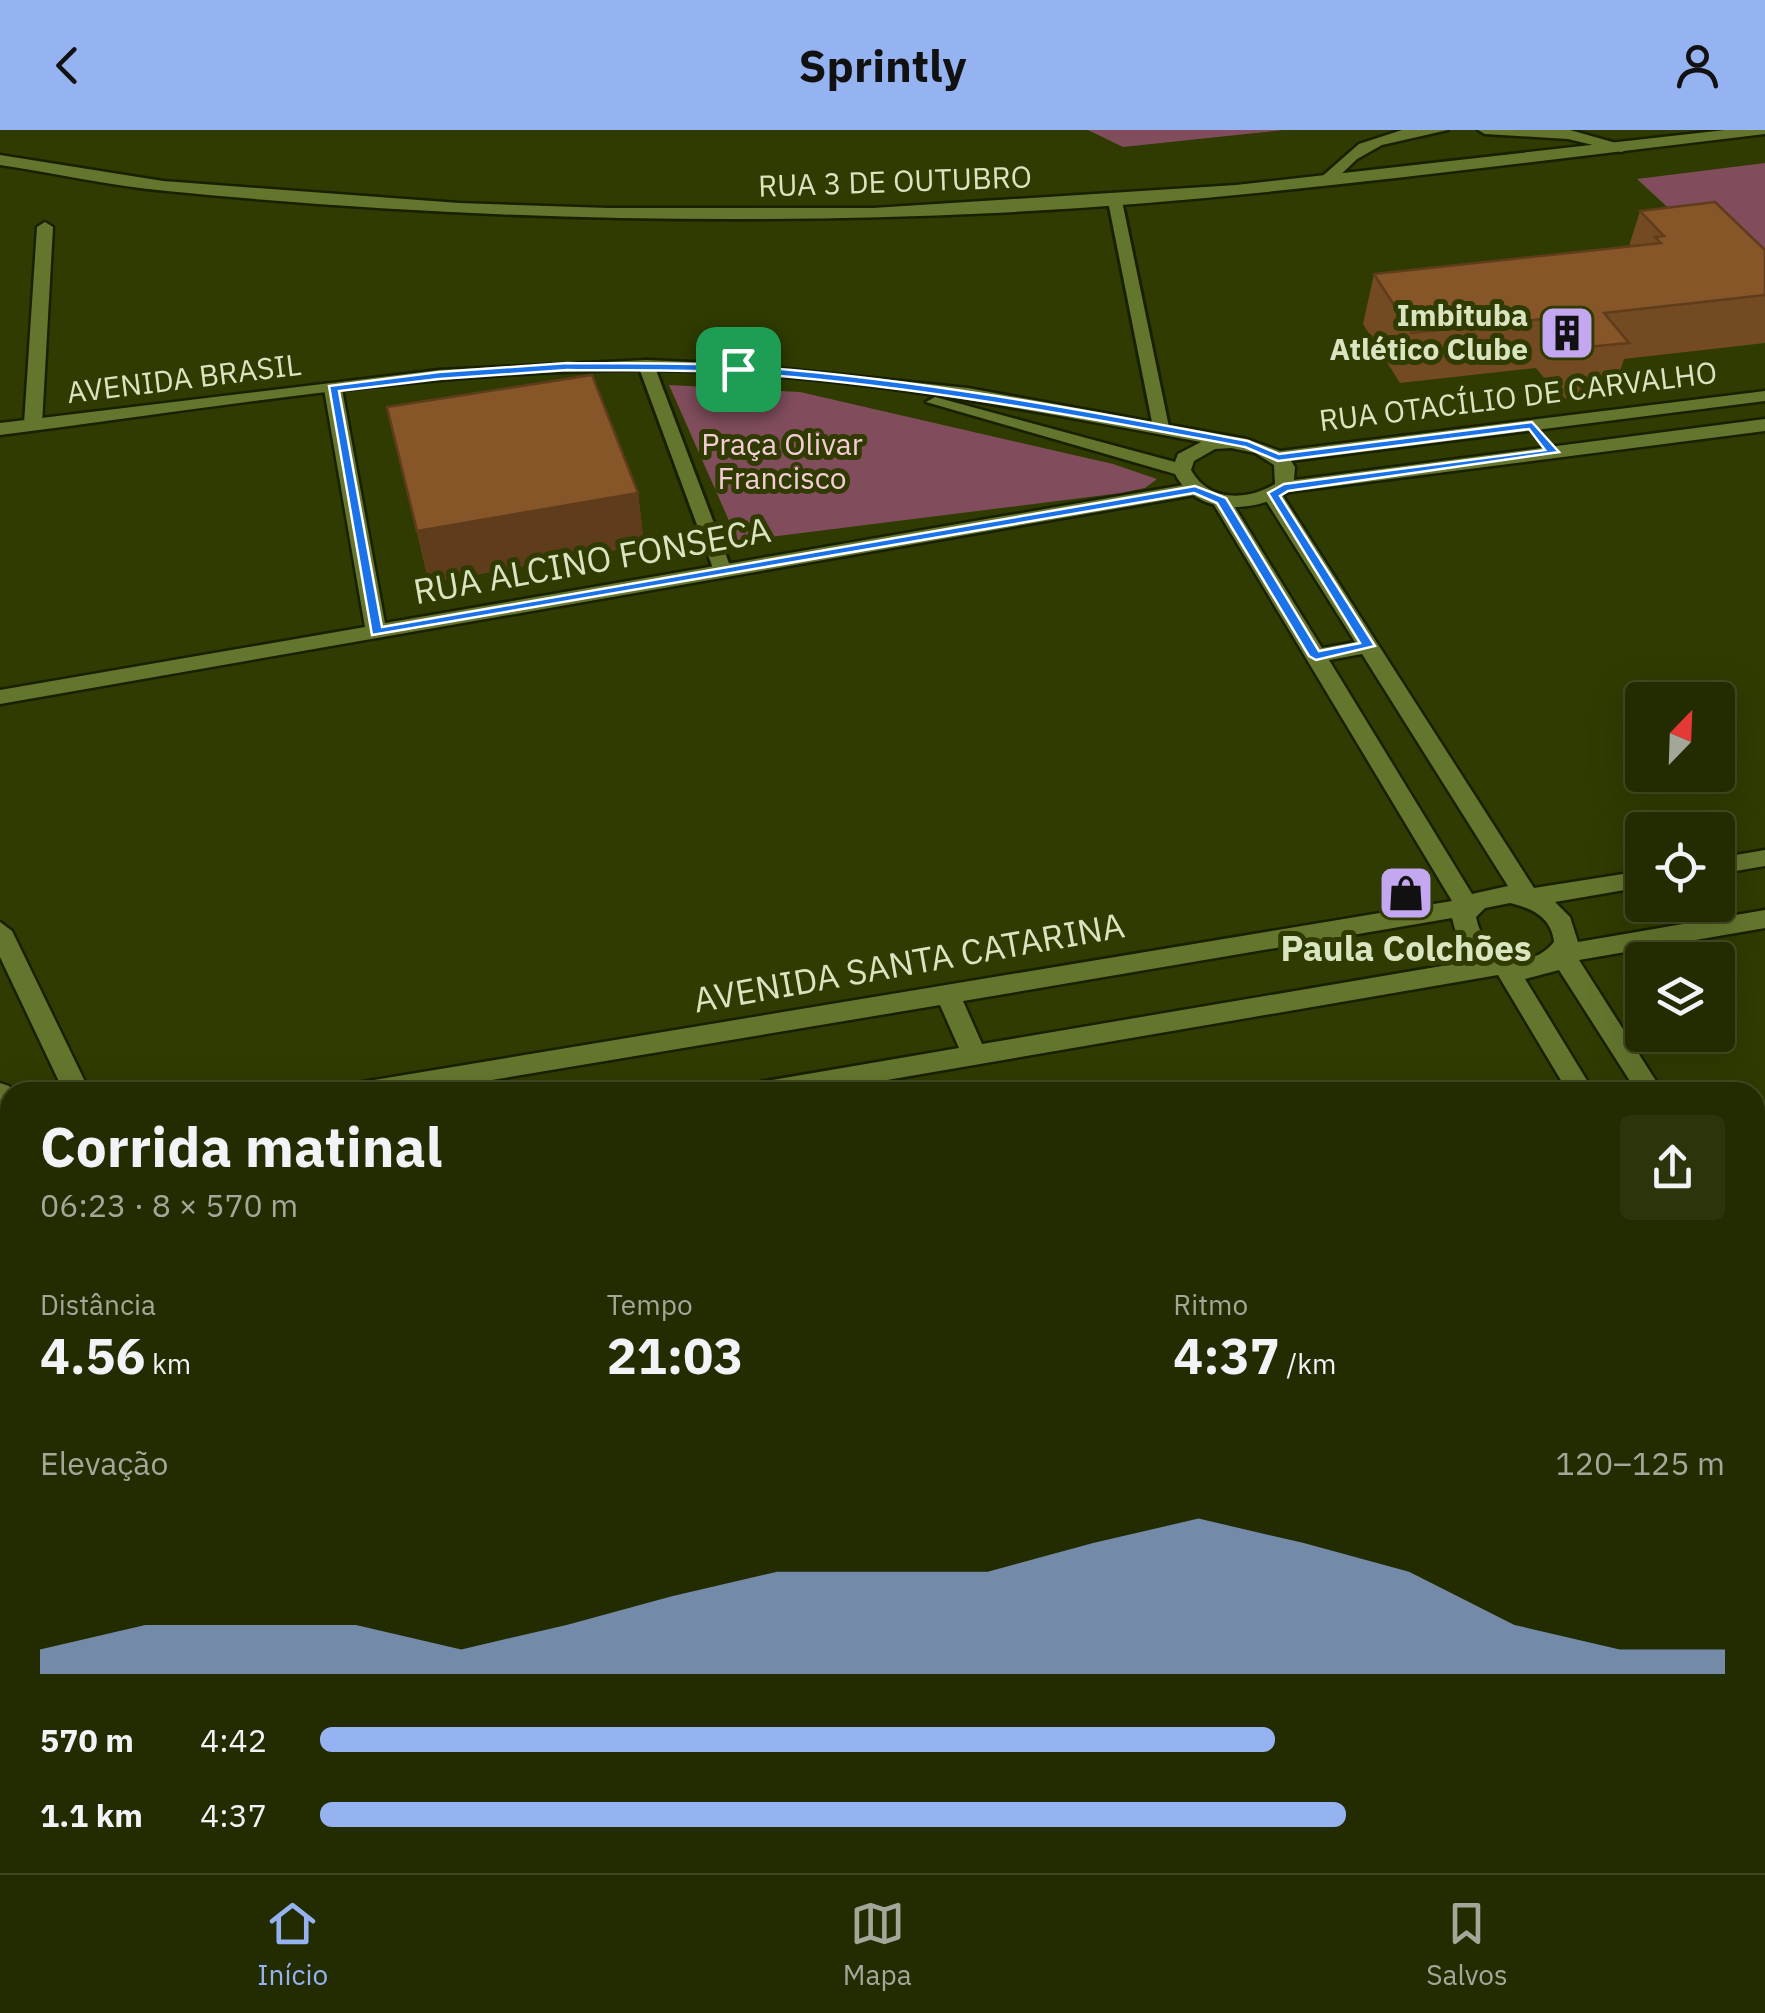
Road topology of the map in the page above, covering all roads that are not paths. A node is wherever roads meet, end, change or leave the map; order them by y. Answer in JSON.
{"nodes":[{"id":1,"x":1440,"y":130,"type":"edge"},
{"id":2,"x":1485,"y":130,"type":"edge"},
{"id":3,"x":1765,"y":130,"type":"edge"},
{"id":4,"x":1391,"y":132,"type":"edge"},
{"id":5,"x":1622,"y":147,"type":"junction"},
{"id":6,"x":0,"y":158,"type":"edge"},
{"id":7,"x":1326,"y":180,"type":"junction"},
{"id":8,"x":1116,"y":201,"type":"junction"},
{"id":9,"x":45,"y":227,"type":"dead end"},
{"id":10,"x":646,"y":366,"type":"junction"},
{"id":11,"x":853,"y":379,"type":"junction"},
{"id":12,"x":333,"y":389,"type":"junction"},
{"id":13,"x":1756,"y":397,"type":"edge"},
{"id":14,"x":1765,"y":422,"type":"edge"},
{"id":15,"x":33,"y":424,"type":"junction"},
{"id":16,"x":1532,"y":425,"type":"junction"},
{"id":17,"x":1161,"y":427,"type":"junction"},
{"id":18,"x":0,"y":429,"type":"edge"},
{"id":19,"x":1231,"y":442,"type":"junction"},
{"id":20,"x":1553,"y":452,"type":"junction"},
{"id":21,"x":1278,"y":458,"type":"junction"},
{"id":22,"x":1182,"y":470,"type":"junction"},
{"id":23,"x":1195,"y":489,"type":"junction"},
{"id":24,"x":1278,"y":491,"type":"junction"},
{"id":25,"x":1221,"y":500,"type":"junction"},
{"id":26,"x":724,"y":571,"type":"junction"},
{"id":27,"x":376,"y":632,"type":"junction"},
{"id":28,"x":1368,"y":646,"type":"junction"},
{"id":29,"x":1316,"y":656,"type":"junction"},
{"id":30,"x":0,"y":697,"type":"edge"},
{"id":31,"x":1765,"y":858,"type":"edge"},
{"id":32,"x":1735,"y":863,"type":"edge"},
{"id":33,"x":1625,"y":882,"type":"edge"},
{"id":34,"x":1528,"y":898,"type":"junction"},
{"id":35,"x":1468,"y":907,"type":"junction"},
{"id":36,"x":1765,"y":919,"type":"edge"},
{"id":37,"x":0,"y":931,"type":"edge"},
{"id":38,"x":1562,"y":954,"type":"junction"},
{"id":39,"x":1504,"y":965,"type":"junction"},
{"id":40,"x":948,"y":995,"type":"junction"},
{"id":41,"x":975,"y":1056,"type":"junction"},
{"id":42,"x":518,"y":1080,"type":"edge"},
{"id":43,"x":72,"y":1082,"type":"edge"},
{"id":44,"x":492,"y":1082,"type":"edge"},
{"id":45,"x":820,"y":1082,"type":"edge"},
{"id":46,"x":1576,"y":1082,"type":"edge"},
{"id":47,"x":1644,"y":1082,"type":"edge"}],
"edges":[{"from":1,"to":4,"type":"street"},
{"from":2,"to":5,"type":"street"},
{"from":3,"to":5,"type":"street","name":"RUA 3 DE OUTUBRO"},
{"from":4,"to":7,"type":"street"},
{"from":5,"to":7,"type":"street","name":"RUA 3 DE OUTUBRO"},
{"from":6,"to":8,"type":"street","name":"RUA 3 DE OUTUBRO"},
{"from":7,"to":8,"type":"street","name":"RUA 3 DE OUTUBRO"},
{"from":8,"to":17,"type":"lane"},
{"from":9,"to":15,"type":"street"},
{"from":10,"to":11,"type":"street","name":"AVENIDA BRASIL"},
{"from":10,"to":12,"type":"street","name":"AVENIDA BRASIL"},
{"from":10,"to":26,"type":"lane"},
{"from":11,"to":17,"type":"street","name":"AVENIDA BRASIL"},
{"from":11,"to":22,"type":"street","name":"AVENIDA BRASIL"},
{"from":12,"to":15,"type":"street","name":"AVENIDA BRASIL"},
{"from":12,"to":27,"type":"street"},
{"from":13,"to":14,"type":"street"},
{"from":13,"to":16,"type":"street","name":"RUA OTACÍLIO DE CARVALHO"},
{"from":14,"to":20,"type":"street","name":"RUA OTACÍLIO DE CARVALHO"},
{"from":15,"to":18,"type":"street","name":"AVENIDA BRASIL"},
{"from":16,"to":20,"type":"street"},
{"from":16,"to":21,"type":"street","name":"RUA OTACÍLIO DE CARVALHO"},
{"from":17,"to":19,"type":"street","name":"AVENIDA BRASIL"},
{"from":19,"to":21,"type":"street","name":"AVENIDA BRASIL"},
{"from":19,"to":22,"type":"street"},
{"from":20,"to":24,"type":"street","name":"RUA OTACÍLIO DE CARVALHO"},
{"from":21,"to":24,"type":"street"},
{"from":22,"to":23,"type":"street"},
{"from":23,"to":25,"type":"street"},
{"from":23,"to":26,"type":"street","name":"RUA ALCINO FONSECA"},
{"from":24,"to":25,"type":"street","name":"RUA OTACÍLIO DE CARVALHO"},
{"from":24,"to":28,"type":"street"},
{"from":25,"to":29,"type":"street"},
{"from":26,"to":27,"type":"street","name":"RUA ALCINO FONSECA"},
{"from":27,"to":30,"type":"street","name":"RUA ALCINO FONSECA"},
{"from":28,"to":29,"type":"street"},
{"from":28,"to":34,"type":"street"},
{"from":29,"to":35,"type":"street"},
{"from":31,"to":32,"type":"street"},
{"from":33,"to":34,"type":"street"},
{"from":34,"to":35,"type":"street"},
{"from":34,"to":38,"type":"street"},
{"from":35,"to":39,"type":"street"},
{"from":35,"to":40,"type":"street","name":"AVENIDA SANTA CATARINA"},
{"from":36,"to":38,"type":"street"},
{"from":37,"to":43,"type":"street"},
{"from":38,"to":39,"type":"street"},
{"from":38,"to":47,"type":"street"},
{"from":39,"to":41,"type":"street"},
{"from":39,"to":46,"type":"street"},
{"from":40,"to":41,"type":"street"},
{"from":40,"to":42,"type":"street","name":"AVENIDA SANTA CATARINA"},
{"from":41,"to":45,"type":"street"},
{"from":42,"to":44,"type":"street","name":"AVENIDA SANTA CATARINA"}]}
